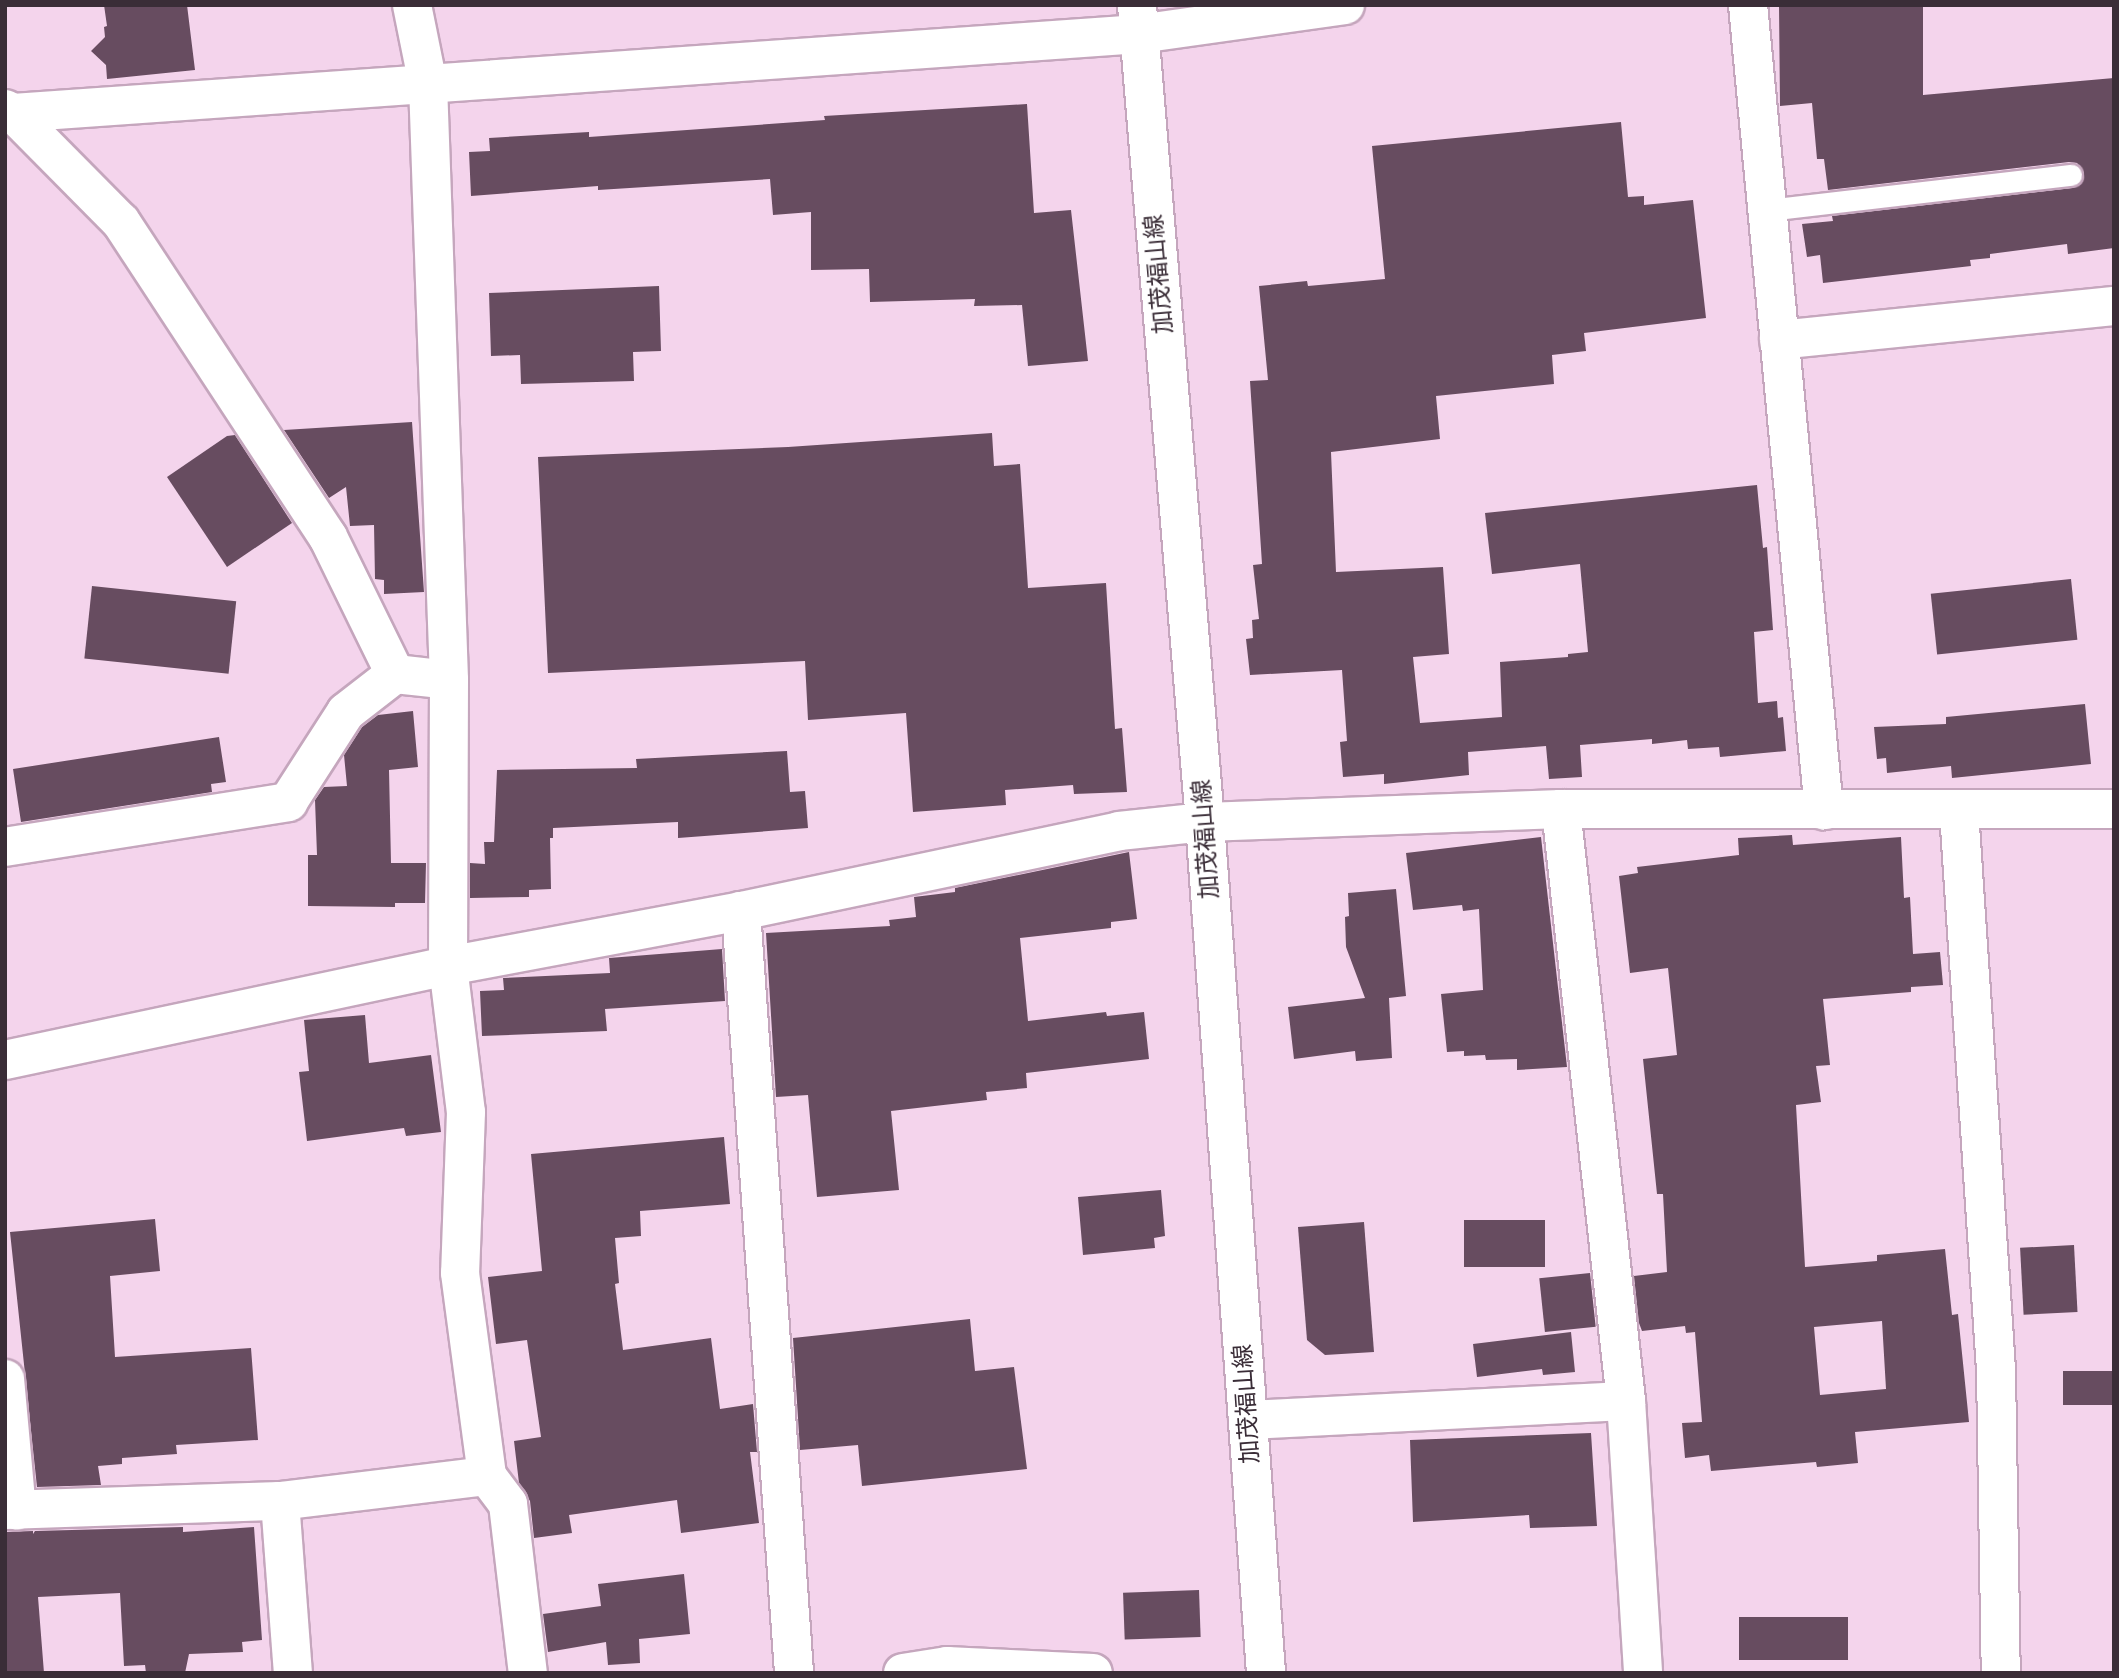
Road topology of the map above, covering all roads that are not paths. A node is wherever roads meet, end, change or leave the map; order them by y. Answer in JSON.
{"nodes":[{"id":1,"x":412,"y":5,"type":"edge"},
{"id":2,"x":1345,"y":5,"type":"edge"},
{"id":3,"x":1748,"y":5,"type":"edge"},
{"id":4,"x":1138,"y":19,"type":"edge"},
{"id":5,"x":428,"y":84,"type":"junction"},
{"id":6,"x":9,"y":111,"type":"edge"},
{"id":7,"x":2071,"y":175,"type":"dead end"},
{"id":8,"x":1767,"y":210,"type":"junction"},
{"id":9,"x":2114,"y":306,"type":"edge"},
{"id":10,"x":1779,"y":340,"type":"junction"},
{"id":11,"x":395,"y":674,"type":"junction"},
{"id":12,"x":449,"y":680,"type":"junction"},
{"id":13,"x":1561,"y":809,"type":"junction"},
{"id":14,"x":2114,"y":809,"type":"edge"},
{"id":15,"x":1824,"y":810,"type":"junction"},
{"id":16,"x":1959,"y":811,"type":"junction"},
{"id":17,"x":1205,"y":822,"type":"junction"},
{"id":18,"x":5,"y":847,"type":"edge"},
{"id":19,"x":741,"y":911,"type":"junction"},
{"id":20,"x":448,"y":966,"type":"junction"},
{"id":21,"x":5,"y":1060,"type":"edge"},
{"id":22,"x":5,"y":1379,"type":"edge"},
{"id":23,"x":1626,"y":1401,"type":"junction"},
{"id":24,"x":1248,"y":1420,"type":"junction"},
{"id":25,"x":487,"y":1476,"type":"junction"},
{"id":26,"x":280,"y":1501,"type":"junction"},
{"id":27,"x":11,"y":1510,"type":"edge"},
{"id":28,"x":293,"y":1673,"type":"edge"},
{"id":29,"x":528,"y":1673,"type":"edge"},
{"id":30,"x":794,"y":1673,"type":"edge"},
{"id":31,"x":903,"y":1673,"type":"edge"},
{"id":32,"x":1093,"y":1673,"type":"edge"},
{"id":33,"x":1266,"y":1673,"type":"edge"},
{"id":34,"x":1643,"y":1673,"type":"edge"},
{"id":35,"x":2001,"y":1673,"type":"edge"}],
"edges":[{"from":1,"to":5,"type":"street"},
{"from":2,"to":4,"type":"street"},
{"from":3,"to":8,"type":"street"},
{"from":4,"to":5,"type":"street"},
{"from":4,"to":17,"type":"street","name":"加茂福山線"},
{"from":5,"to":6,"type":"street"},
{"from":5,"to":12,"type":"street"},
{"from":6,"to":11,"type":"street"},
{"from":7,"to":8,"type":"lane"},
{"from":8,"to":10,"type":"street"},
{"from":9,"to":10,"type":"street"},
{"from":10,"to":15,"type":"street"},
{"from":11,"to":12,"type":"street"},
{"from":11,"to":18,"type":"street"},
{"from":12,"to":20,"type":"street"},
{"from":13,"to":15,"type":"street"},
{"from":13,"to":17,"type":"street"},
{"from":13,"to":23,"type":"street"},
{"from":14,"to":16,"type":"street"},
{"from":15,"to":16,"type":"street"},
{"from":16,"to":35,"type":"street"},
{"from":17,"to":19,"type":"street"},
{"from":17,"to":24,"type":"street","name":"加茂福山線"},
{"from":19,"to":20,"type":"street"},
{"from":19,"to":30,"type":"street"},
{"from":20,"to":21,"type":"street"},
{"from":20,"to":25,"type":"street"},
{"from":22,"to":27,"type":"street"},
{"from":23,"to":24,"type":"street"},
{"from":23,"to":34,"type":"street"},
{"from":24,"to":33,"type":"street","name":"加茂福山線"},
{"from":25,"to":26,"type":"street"},
{"from":25,"to":29,"type":"street"},
{"from":26,"to":27,"type":"street"},
{"from":26,"to":28,"type":"street"},
{"from":31,"to":32,"type":"street"}]}
